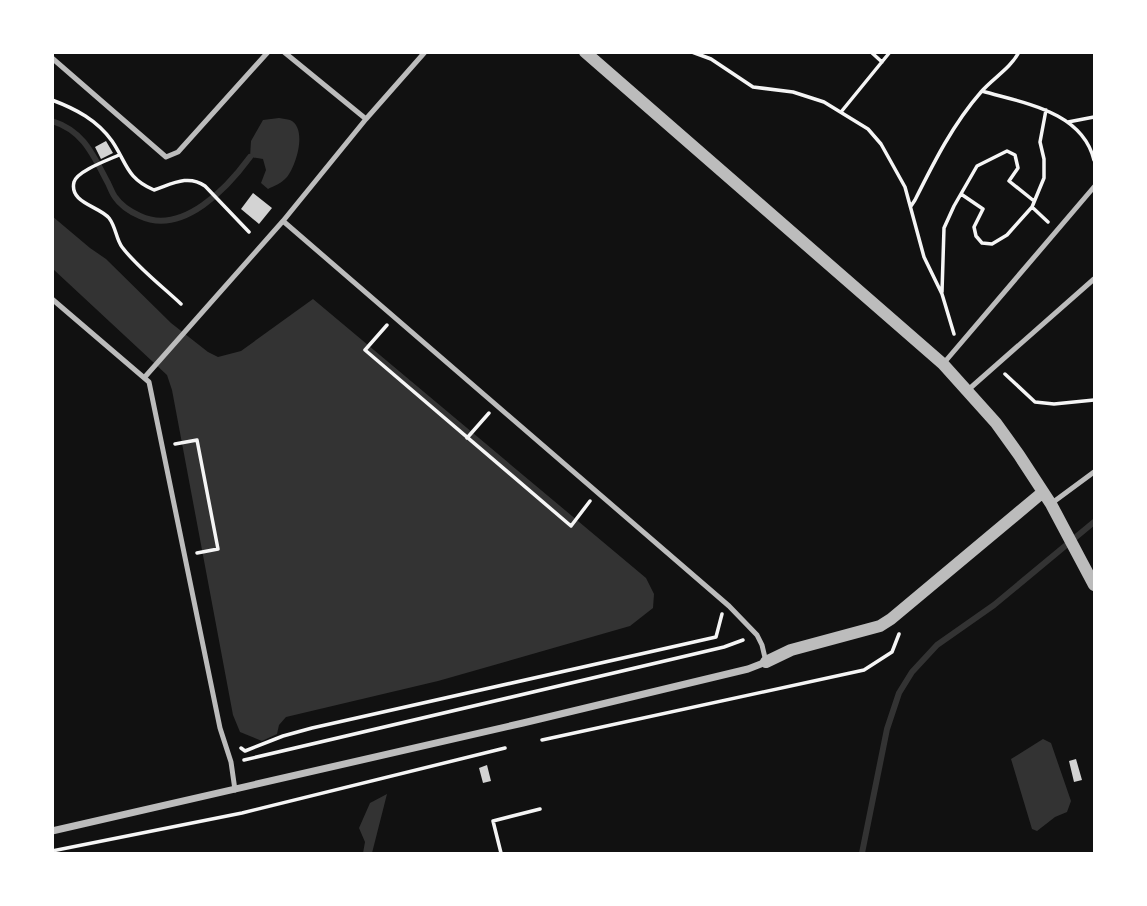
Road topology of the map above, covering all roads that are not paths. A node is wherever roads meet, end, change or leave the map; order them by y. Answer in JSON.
{"nodes":[{"id":1,"x":268,"y":52,"type":"edge"},
{"id":2,"x":284,"y":52,"type":"edge"},
{"id":3,"x":425,"y":52,"type":"edge"},
{"id":4,"x":585,"y":52,"type":"edge"},
{"id":5,"x":52,"y":58,"type":"edge"},
{"id":6,"x":366,"y":120,"type":"junction"},
{"id":7,"x":1094,"y":187,"type":"edge"},
{"id":8,"x":283,"y":221,"type":"junction"},
{"id":9,"x":1094,"y":279,"type":"edge"},
{"id":10,"x":52,"y":299,"type":"edge"},
{"id":11,"x":943,"y":363,"type":"junction"},
{"id":12,"x":145,"y":378,"type":"junction"},
{"id":13,"x":968,"y":390,"type":"junction"},
{"id":14,"x":1094,"y":472,"type":"edge"},
{"id":15,"x":1043,"y":492,"type":"junction"},
{"id":16,"x":1053,"y":509,"type":"junction"},
{"id":17,"x":1092,"y":578,"type":"edge"},
{"id":18,"x":766,"y":662,"type":"junction"},
{"id":19,"x":235,"y":790,"type":"junction"},
{"id":20,"x":52,"y":831,"type":"edge"}],
"edges":[{"from":1,"to":5,"type":"lane"},
{"from":2,"to":6,"type":"lane"},
{"from":3,"to":6,"type":"lane"},
{"from":4,"to":11,"type":"street"},
{"from":6,"to":8,"type":"lane"},
{"from":7,"to":11,"type":"lane"},
{"from":8,"to":12,"type":"lane"},
{"from":8,"to":18,"type":"lane"},
{"from":9,"to":13,"type":"lane"},
{"from":10,"to":12,"type":"lane"},
{"from":11,"to":13,"type":"street"},
{"from":12,"to":19,"type":"lane"},
{"from":13,"to":15,"type":"street"},
{"from":14,"to":16,"type":"lane"},
{"from":15,"to":16,"type":"street"},
{"from":15,"to":18,"type":"street"},
{"from":16,"to":17,"type":"street"},
{"from":18,"to":19,"type":"street"},
{"from":19,"to":20,"type":"street"}]}
